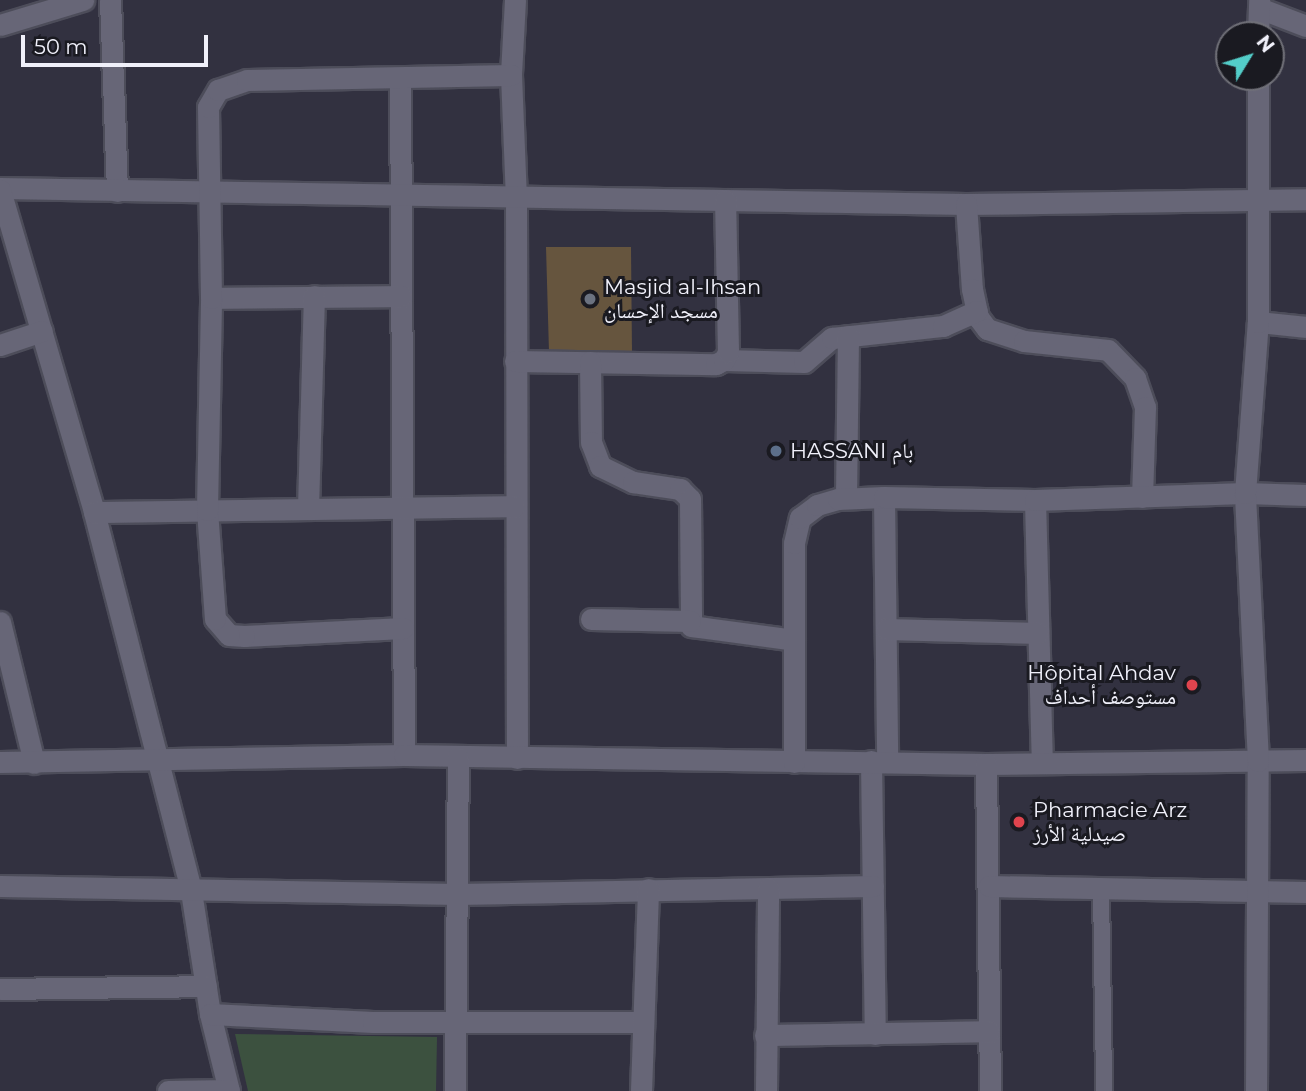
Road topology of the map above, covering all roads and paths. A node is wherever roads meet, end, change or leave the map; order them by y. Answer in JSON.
{"nodes":[{"id":1,"x":83,"y":0,"type":"edge"},
{"id":2,"x":110,"y":0,"type":"edge"},
{"id":3,"x":515,"y":0,"type":"edge"},
{"id":4,"x":1259,"y":4,"type":"edge"},
{"id":5,"x":0,"y":25,"type":"edge"},
{"id":6,"x":1306,"y":26,"type":"edge"},
{"id":7,"x":511,"y":75,"type":"junction"},
{"id":8,"x":400,"y":79,"type":"junction"},
{"id":9,"x":1258,"y":91,"type":"edge"},
{"id":10,"x":0,"y":189,"type":"edge"},
{"id":11,"x":117,"y":191,"type":"junction"},
{"id":12,"x":208,"y":191,"type":"junction"},
{"id":13,"x":402,"y":194,"type":"junction"},
{"id":14,"x":516,"y":197,"type":"junction"},
{"id":15,"x":1306,"y":199,"type":"edge"},
{"id":16,"x":725,"y":200,"type":"junction"},
{"id":17,"x":1258,"y":200,"type":"junction"},
{"id":18,"x":966,"y":204,"type":"junction"},
{"id":19,"x":314,"y":296,"type":"junction"},
{"id":20,"x":401,"y":296,"type":"junction"},
{"id":21,"x":211,"y":298,"type":"junction"},
{"id":22,"x":977,"y":311,"type":"junction"},
{"id":23,"x":1258,"y":322,"type":"junction"},
{"id":24,"x":1306,"y":327,"type":"edge"},
{"id":25,"x":42,"y":331,"type":"junction"},
{"id":26,"x":848,"y":337,"type":"junction"},
{"id":27,"x":0,"y":345,"type":"edge"},
{"id":28,"x":515,"y":360,"type":"junction"},
{"id":29,"x":724,"y":360,"type":"junction"},
{"id":30,"x":590,"y":362,"type":"junction"},
{"id":31,"x":1245,"y":493,"type":"junction"},
{"id":32,"x":1306,"y":495,"type":"edge"},
{"id":33,"x":884,"y":497,"type":"junction"},
{"id":34,"x":1142,"y":497,"type":"junction"},
{"id":35,"x":846,"y":498,"type":"junction"},
{"id":36,"x":1035,"y":500,"type":"junction"},
{"id":37,"x":514,"y":506,"type":"junction"},
{"id":38,"x":403,"y":508,"type":"junction"},
{"id":39,"x":308,"y":509,"type":"junction"},
{"id":40,"x":207,"y":510,"type":"junction"},
{"id":41,"x":94,"y":512,"type":"junction"},
{"id":42,"x":591,"y":619,"type":"dead end"},
{"id":43,"x":690,"y":621,"type":"junction"},
{"id":44,"x":0,"y":622,"type":"edge"},
{"id":45,"x":403,"y":628,"type":"junction"},
{"id":46,"x":886,"y":629,"type":"junction"},
{"id":47,"x":1038,"y":633,"type":"junction"},
{"id":48,"x":794,"y":640,"type":"junction"},
{"id":49,"x":404,"y":755,"type":"junction"},
{"id":50,"x":458,"y":758,"type":"junction"},
{"id":51,"x":517,"y":758,"type":"junction"},
{"id":52,"x":158,"y":759,"type":"junction"},
{"id":53,"x":1306,"y":760,"type":"edge"},
{"id":54,"x":879,"y":761,"type":"junction"},
{"id":55,"x":1042,"y":761,"type":"junction"},
{"id":56,"x":1258,"y":761,"type":"junction"},
{"id":57,"x":0,"y":762,"type":"edge"},
{"id":58,"x":794,"y":762,"type":"junction"},
{"id":59,"x":34,"y":763,"type":"junction"},
{"id":60,"x":986,"y":764,"type":"junction"},
{"id":61,"x":0,"y":886,"type":"edge"},
{"id":62,"x":873,"y":886,"type":"junction"},
{"id":63,"x":989,"y":886,"type":"junction"},
{"id":64,"x":768,"y":888,"type":"junction"},
{"id":65,"x":648,"y":889,"type":"junction"},
{"id":66,"x":1101,"y":890,"type":"junction"},
{"id":67,"x":191,"y":891,"type":"junction"},
{"id":68,"x":1257,"y":891,"type":"junction"},
{"id":69,"x":1306,"y":892,"type":"edge"},
{"id":70,"x":457,"y":894,"type":"junction"},
{"id":71,"x":206,"y":986,"type":"junction"},
{"id":72,"x":0,"y":989,"type":"edge"},
{"id":73,"x":210,"y":1014,"type":"junction"},
{"id":74,"x":641,"y":1022,"type":"junction"},
{"id":75,"x":456,"y":1023,"type":"junction"},
{"id":76,"x":989,"y":1031,"type":"junction"},
{"id":77,"x":875,"y":1034,"type":"junction"},
{"id":78,"x":765,"y":1035,"type":"junction"},
{"id":79,"x":229,"y":1090,"type":"edge"},
{"id":80,"x":168,"y":1091,"type":"edge"},
{"id":81,"x":455,"y":1091,"type":"edge"},
{"id":82,"x":641,"y":1091,"type":"edge"},
{"id":83,"x":766,"y":1091,"type":"edge"},
{"id":84,"x":989,"y":1091,"type":"edge"},
{"id":85,"x":1104,"y":1091,"type":"edge"},
{"id":86,"x":1256,"y":1091,"type":"edge"}],
"edges":[{"from":1,"to":5,"type":"street"},
{"from":2,"to":11,"type":"street"},
{"from":3,"to":7,"type":"street"},
{"from":4,"to":6,"type":"street"},
{"from":7,"to":8,"type":"street"},
{"from":7,"to":14,"type":"street"},
{"from":8,"to":12,"type":"street"},
{"from":8,"to":13,"type":"street"},
{"from":9,"to":17,"type":"street"},
{"from":10,"to":11,"type":"street"},
{"from":10,"to":25,"type":"street"},
{"from":11,"to":12,"type":"street"},
{"from":12,"to":13,"type":"street"},
{"from":12,"to":21,"type":"street"},
{"from":13,"to":14,"type":"street"},
{"from":13,"to":20,"type":"street"},
{"from":14,"to":16,"type":"street"},
{"from":14,"to":28,"type":"street"},
{"from":15,"to":17,"type":"street"},
{"from":16,"to":18,"type":"street"},
{"from":16,"to":29,"type":"street"},
{"from":17,"to":18,"type":"street"},
{"from":17,"to":23,"type":"street"},
{"from":18,"to":22,"type":"street"},
{"from":19,"to":20,"type":"street"},
{"from":19,"to":21,"type":"street"},
{"from":19,"to":39,"type":"street"},
{"from":20,"to":38,"type":"street"},
{"from":21,"to":40,"type":"street"},
{"from":22,"to":26,"type":"street"},
{"from":22,"to":34,"type":"street"},
{"from":23,"to":24,"type":"street"},
{"from":23,"to":31,"type":"street"},
{"from":25,"to":27,"type":"street"},
{"from":25,"to":41,"type":"street"},
{"from":26,"to":29,"type":"street"},
{"from":26,"to":35,"type":"street"},
{"from":28,"to":30,"type":"street"},
{"from":28,"to":37,"type":"street"},
{"from":29,"to":30,"type":"street"},
{"from":30,"to":43,"type":"street"},
{"from":31,"to":32,"type":"street"},
{"from":31,"to":34,"type":"street"},
{"from":31,"to":56,"type":"street"},
{"from":33,"to":35,"type":"street"},
{"from":33,"to":36,"type":"street"},
{"from":33,"to":46,"type":"street"},
{"from":34,"to":36,"type":"street"},
{"from":35,"to":48,"type":"street"},
{"from":36,"to":47,"type":"street"},
{"from":37,"to":38,"type":"street"},
{"from":37,"to":51,"type":"street"},
{"from":38,"to":39,"type":"street"},
{"from":38,"to":45,"type":"street"},
{"from":39,"to":40,"type":"street"},
{"from":40,"to":41,"type":"street"},
{"from":40,"to":45,"type":"street"},
{"from":41,"to":52,"type":"street"},
{"from":42,"to":43,"type":"street"},
{"from":43,"to":48,"type":"street"},
{"from":44,"to":59,"type":"street"},
{"from":45,"to":49,"type":"street"},
{"from":46,"to":47,"type":"street"},
{"from":46,"to":54,"type":"street"},
{"from":47,"to":55,"type":"street"},
{"from":48,"to":58,"type":"street"},
{"from":49,"to":50,"type":"street"},
{"from":49,"to":52,"type":"street"},
{"from":50,"to":51,"type":"street"},
{"from":50,"to":70,"type":"street"},
{"from":51,"to":58,"type":"street"},
{"from":52,"to":59,"type":"street"},
{"from":52,"to":67,"type":"street"},
{"from":53,"to":56,"type":"street"},
{"from":54,"to":58,"type":"street"},
{"from":54,"to":60,"type":"street"},
{"from":54,"to":62,"type":"street"},
{"from":55,"to":56,"type":"street"},
{"from":55,"to":60,"type":"street"},
{"from":56,"to":68,"type":"street"},
{"from":57,"to":59,"type":"street"},
{"from":60,"to":63,"type":"street"},
{"from":61,"to":67,"type":"street"},
{"from":62,"to":64,"type":"street"},
{"from":62,"to":77,"type":"street"},
{"from":63,"to":66,"type":"street"},
{"from":63,"to":76,"type":"street"},
{"from":64,"to":65,"type":"street"},
{"from":64,"to":78,"type":"street"},
{"from":65,"to":70,"type":"street"},
{"from":65,"to":74,"type":"street"},
{"from":66,"to":68,"type":"street"},
{"from":66,"to":85,"type":"lane"},
{"from":67,"to":70,"type":"street"},
{"from":67,"to":71,"type":"street"},
{"from":68,"to":69,"type":"street"},
{"from":68,"to":86,"type":"street"},
{"from":70,"to":75,"type":"street"},
{"from":71,"to":72,"type":"street"},
{"from":71,"to":73,"type":"street"},
{"from":73,"to":75,"type":"street"},
{"from":73,"to":79,"type":"street"},
{"from":74,"to":75,"type":"street"},
{"from":74,"to":82,"type":"street"},
{"from":75,"to":81,"type":"street"},
{"from":76,"to":77,"type":"street"},
{"from":76,"to":84,"type":"street"},
{"from":77,"to":78,"type":"street"},
{"from":78,"to":83,"type":"street"},
{"from":79,"to":80,"type":"street"}]}
